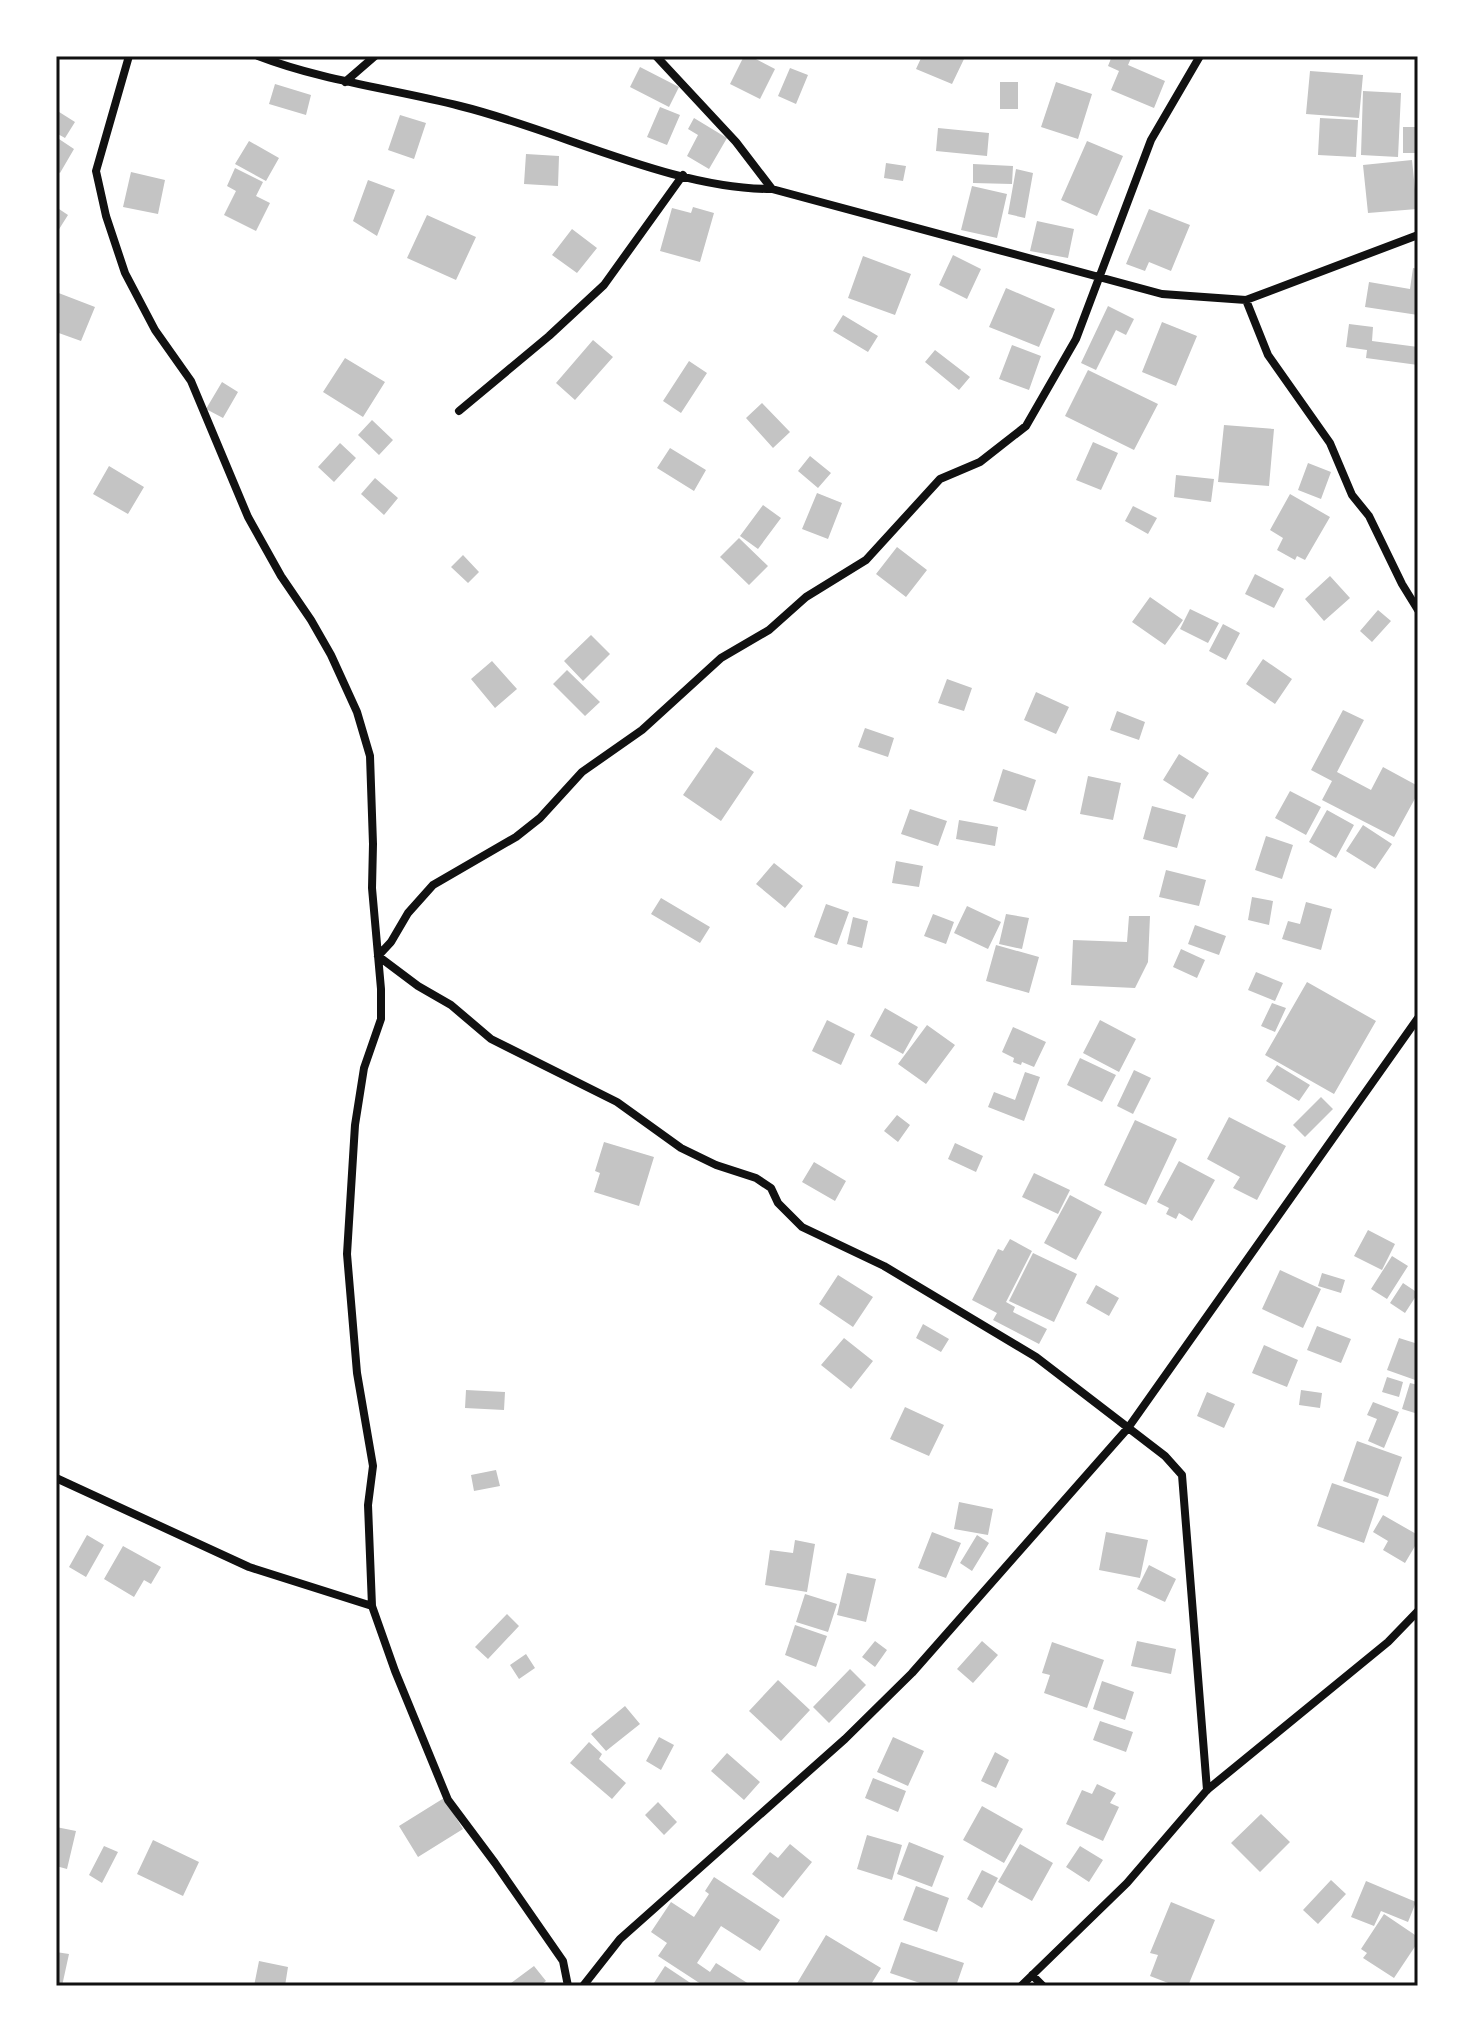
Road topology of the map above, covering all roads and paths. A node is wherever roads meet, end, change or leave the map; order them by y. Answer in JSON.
{"nodes":[{"id":1,"x":129,"y":56,"type":"edge"},
{"id":2,"x":258,"y":56,"type":"edge"},
{"id":3,"x":375,"y":56,"type":"edge"},
{"id":4,"x":656,"y":56,"type":"edge"},
{"id":5,"x":1200,"y":56,"type":"edge"},
{"id":6,"x":345,"y":82,"type":"junction"},
{"id":7,"x":683,"y":175,"type":"junction"},
{"id":8,"x":772,"y":189,"type":"junction"},
{"id":9,"x":1418,"y":235,"type":"edge"},
{"id":10,"x":1097,"y":278,"type":"junction"},
{"id":11,"x":1246,"y":300,"type":"junction"},
{"id":12,"x":459,"y":411,"type":"dead end"},
{"id":13,"x":1418,"y":610,"type":"edge"},
{"id":14,"x":378,"y":956,"type":"junction"},
{"id":15,"x":1418,"y":1018,"type":"edge"},
{"id":16,"x":1128,"y":1428,"type":"junction"},
{"id":17,"x":56,"y":1478,"type":"edge"},
{"id":18,"x":372,"y":1606,"type":"junction"},
{"id":19,"x":1418,"y":1611,"type":"edge"},
{"id":20,"x":1207,"y":1790,"type":"junction"},
{"id":21,"x":1032,"y":1975,"type":"junction"},
{"id":22,"x":568,"y":1986,"type":"edge"},
{"id":23,"x":583,"y":1986,"type":"edge"},
{"id":24,"x":1021,"y":1986,"type":"edge"},
{"id":25,"x":1043,"y":1986,"type":"edge"}],
"edges":[{"from":1,"to":14,"type":"street"},
{"from":2,"to":6,"type":"street"},
{"from":3,"to":6,"type":"street"},
{"from":4,"to":8,"type":"street"},
{"from":5,"to":10,"type":"street"},
{"from":6,"to":7,"type":"street"},
{"from":7,"to":8,"type":"street"},
{"from":7,"to":12,"type":"street"},
{"from":8,"to":10,"type":"street"},
{"from":9,"to":11,"type":"street"},
{"from":10,"to":11,"type":"street"},
{"from":10,"to":14,"type":"street"},
{"from":11,"to":13,"type":"street"},
{"from":14,"to":16,"type":"street"},
{"from":14,"to":18,"type":"street"},
{"from":15,"to":16,"type":"street"},
{"from":16,"to":20,"type":"street"},
{"from":16,"to":23,"type":"street"},
{"from":17,"to":18,"type":"street"},
{"from":18,"to":22,"type":"street"},
{"from":19,"to":20,"type":"street"},
{"from":20,"to":21,"type":"street"},
{"from":21,"to":24,"type":"street"},
{"from":21,"to":25,"type":"street"}]}
